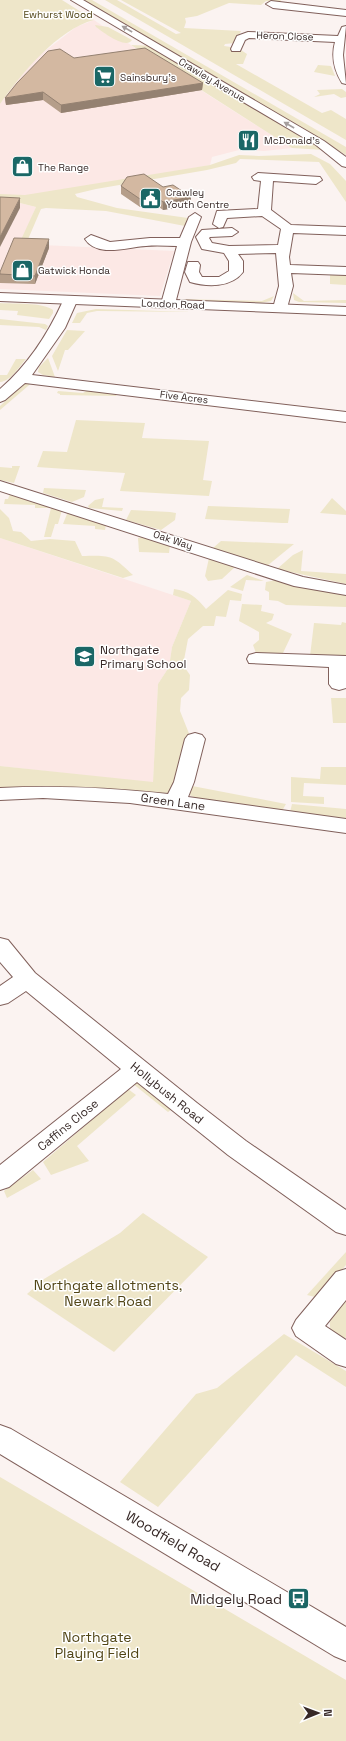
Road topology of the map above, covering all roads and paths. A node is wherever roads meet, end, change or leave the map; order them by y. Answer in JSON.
{"nodes":[{"id":1,"x":76,"y":0,"type":"edge"},
{"id":2,"x":271,"y":4,"type":"dead end"},
{"id":3,"x":346,"y":13,"type":"edge"},
{"id":4,"x":344,"y":34,"type":"edge"},
{"id":5,"x":236,"y":49,"type":"dead end"},
{"id":6,"x":343,"y":70,"type":"edge"},
{"id":7,"x":346,"y":81,"type":"edge"},
{"id":8,"x":346,"y":163,"type":"edge"},
{"id":9,"x":316,"y":180,"type":"dead end"},
{"id":10,"x":265,"y":212,"type":"junction"},
{"id":11,"x":195,"y":217,"type":"dead end"},
{"id":12,"x":219,"y":224,"type":"dead end"},
{"id":13,"x":287,"y":229,"type":"junction"},
{"id":14,"x":346,"y":231,"type":"edge"},
{"id":15,"x":232,"y":232,"type":"dead end"},
{"id":16,"x":91,"y":239,"type":"dead end"},
{"id":17,"x":185,"y":242,"type":"junction"},
{"id":18,"x":284,"y":249,"type":"junction"},
{"id":19,"x":229,"y":250,"type":"junction"},
{"id":20,"x":194,"y":265,"type":"dead end"},
{"id":21,"x":284,"y":269,"type":"junction"},
{"id":22,"x":346,"y":271,"type":"edge"},
{"id":23,"x":0,"y":297,"type":"edge"},
{"id":24,"x":70,"y":300,"type":"junction"},
{"id":25,"x":168,"y":304,"type":"junction"},
{"id":26,"x":280,"y":308,"type":"junction"},
{"id":27,"x":346,"y":311,"type":"edge"},
{"id":28,"x":22,"y":378,"type":"junction"},
{"id":29,"x":3,"y":391,"type":"edge"},
{"id":30,"x":346,"y":417,"type":"edge"},
{"id":31,"x":0,"y":486,"type":"edge"},
{"id":32,"x":346,"y":590,"type":"edge"},
{"id":33,"x":256,"y":659,"type":"dead end"},
{"id":34,"x":342,"y":661,"type":"edge"},
{"id":35,"x":339,"y":684,"type":"dead end"},
{"id":36,"x":195,"y":739,"type":"dead end"},
{"id":37,"x":0,"y":794,"type":"edge"},
{"id":38,"x":175,"y":802,"type":"junction"},
{"id":39,"x":346,"y":826,"type":"edge"},
{"id":40,"x":0,"y":946,"type":"edge"},
{"id":41,"x":27,"y":979,"type":"junction"},
{"id":42,"x":0,"y":997,"type":"edge"},
{"id":43,"x":137,"y":1069,"type":"junction"},
{"id":44,"x":0,"y":1180,"type":"edge"},
{"id":45,"x":346,"y":1224,"type":"edge"},
{"id":46,"x":346,"y":1280,"type":"edge"},
{"id":47,"x":346,"y":1355,"type":"edge"},
{"id":48,"x":0,"y":1438,"type":"edge"},
{"id":49,"x":346,"y":1645,"type":"edge"}],
"edges":[{"from":8,"to":1,"type":"street","name":"Crawley Avenue","one_way":true},
{"from":2,"to":3,"type":"street"},
{"from":4,"to":5,"type":"street","name":"Heron Close"},
{"from":4,"to":6,"type":"street"},
{"from":6,"to":7,"type":"street"},
{"from":9,"to":10,"type":"street"},
{"from":10,"to":12,"type":"street"},
{"from":10,"to":13,"type":"street"},
{"from":11,"to":17,"type":"street"},
{"from":13,"to":14,"type":"street"},
{"from":13,"to":18,"type":"street"},
{"from":15,"to":19,"type":"street"},
{"from":16,"to":17,"type":"street"},
{"from":17,"to":25,"type":"street"},
{"from":18,"to":19,"type":"street"},
{"from":18,"to":21,"type":"street"},
{"from":19,"to":20,"type":"street"},
{"from":21,"to":22,"type":"street"},
{"from":21,"to":26,"type":"street"},
{"from":23,"to":24,"type":"street","name":"London Road"},
{"from":24,"to":25,"type":"street","name":"London Road"},
{"from":24,"to":28,"type":"street"},
{"from":25,"to":26,"type":"street","name":"London Road"},
{"from":26,"to":27,"type":"street","name":"London Road"},
{"from":28,"to":29,"type":"street"},
{"from":28,"to":30,"type":"street","name":"Five Acres"},
{"from":31,"to":32,"type":"street","name":"Oak Way"},
{"from":33,"to":34,"type":"street"},
{"from":34,"to":35,"type":"street"},
{"from":36,"to":38,"type":"street"},
{"from":37,"to":38,"type":"street","name":"Green Lane"},
{"from":38,"to":39,"type":"street","name":"Green Lane"},
{"from":40,"to":41,"type":"street","name":"Hollybush Road"},
{"from":41,"to":42,"type":"street"},
{"from":41,"to":43,"type":"street","name":"Hollybush Road"},
{"from":43,"to":44,"type":"street","name":"Caffins Close"},
{"from":43,"to":45,"type":"street","name":"Hollybush Road"},
{"from":46,"to":47,"type":"street"},
{"from":48,"to":49,"type":"street","name":"Woodfield Road"}]}
